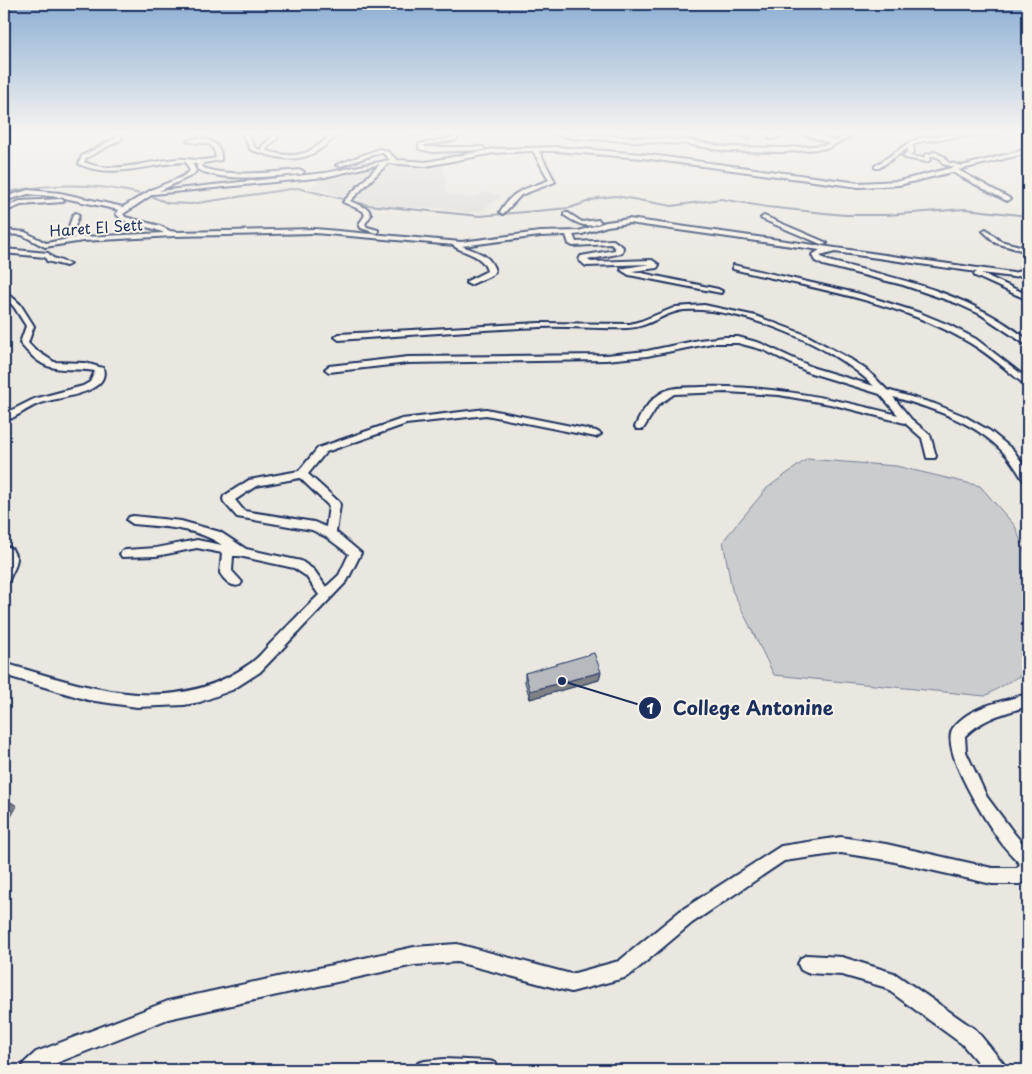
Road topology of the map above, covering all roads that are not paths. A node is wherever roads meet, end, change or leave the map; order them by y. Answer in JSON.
{"nodes":[{"id":1,"x":174,"y":182,"type":"edge"},
{"id":2,"x":257,"y":182,"type":"edge"},
{"id":3,"x":364,"y":182,"type":"edge"},
{"id":4,"x":549,"y":182,"type":"edge"},
{"id":5,"x":838,"y":182,"type":"edge"},
{"id":6,"x":902,"y":182,"type":"edge"},
{"id":7,"x":976,"y":182,"type":"edge"},
{"id":8,"x":153,"y":193,"type":"junction"},
{"id":9,"x":4,"y":198,"type":"edge"},
{"id":10,"x":1007,"y":199,"type":"dead end"},
{"id":11,"x":121,"y":209,"type":"junction"},
{"id":12,"x":4,"y":210,"type":"edge"},
{"id":13,"x":503,"y":212,"type":"dead end"},
{"id":14,"x":566,"y":214,"type":"dead end"},
{"id":15,"x":76,"y":215,"type":"dead end"},
{"id":16,"x":764,"y":218,"type":"dead end"},
{"id":17,"x":617,"y":222,"type":"junction"},
{"id":18,"x":986,"y":231,"type":"dead end"},
{"id":19,"x":4,"y":232,"type":"edge"},
{"id":20,"x":20,"y":233,"type":"junction"},
{"id":21,"x":176,"y":234,"type":"junction"},
{"id":22,"x":569,"y":234,"type":"junction"},
{"id":23,"x":4,"y":239,"type":"edge"},
{"id":24,"x":83,"y":239,"type":"junction"},
{"id":25,"x":414,"y":240,"type":"junction"},
{"id":26,"x":453,"y":244,"type":"junction"},
{"id":27,"x":834,"y":249,"type":"junction"},
{"id":28,"x":1028,"y":250,"type":"edge"},
{"id":29,"x":4,"y":251,"type":"edge"},
{"id":30,"x":917,"y":260,"type":"junction"},
{"id":31,"x":66,"y":264,"type":"dead end"},
{"id":32,"x":950,"y":266,"type":"junction"},
{"id":33,"x":736,"y":267,"type":"dead end"},
{"id":34,"x":470,"y":283,"type":"dead end"},
{"id":35,"x":718,"y":291,"type":"dead end"},
{"id":36,"x":4,"y":292,"type":"edge"},
{"id":37,"x":1028,"y":298,"type":"edge"},
{"id":38,"x":339,"y":338,"type":"dead end"},
{"id":39,"x":1028,"y":344,"type":"edge"},
{"id":40,"x":329,"y":369,"type":"dead end"},
{"id":41,"x":1028,"y":383,"type":"edge"},
{"id":42,"x":882,"y":392,"type":"junction"},
{"id":43,"x":4,"y":418,"type":"edge"},
{"id":44,"x":908,"y":421,"type":"junction"},
{"id":45,"x":640,"y":427,"type":"dead end"},
{"id":46,"x":596,"y":434,"type":"dead end"},
{"id":47,"x":931,"y":456,"type":"dead end"},
{"id":48,"x":302,"y":474,"type":"junction"},
{"id":49,"x":1028,"y":478,"type":"edge"},
{"id":50,"x":133,"y":520,"type":"dead end"},
{"id":51,"x":330,"y":534,"type":"junction"},
{"id":52,"x":4,"y":549,"type":"edge"},
{"id":53,"x":228,"y":550,"type":"junction"},
{"id":54,"x":244,"y":553,"type":"junction"},
{"id":55,"x":126,"y":554,"type":"dead end"},
{"id":56,"x":4,"y":579,"type":"edge"},
{"id":57,"x":236,"y":582,"type":"dead end"},
{"id":58,"x":325,"y":595,"type":"junction"},
{"id":59,"x":4,"y":669,"type":"edge"},
{"id":60,"x":1028,"y":700,"type":"edge"},
{"id":61,"x":1028,"y":861,"type":"edge"},
{"id":62,"x":1028,"y":868,"type":"edge"},
{"id":63,"x":807,"y":964,"type":"dead end"},
{"id":64,"x":31,"y":1070,"type":"edge"},
{"id":65,"x":425,"y":1070,"type":"edge"},
{"id":66,"x":489,"y":1070,"type":"edge"},
{"id":67,"x":996,"y":1070,"type":"edge"}],
"edges":[{"from":1,"to":8,"type":"street"},
{"from":2,"to":8,"type":"street"},
{"from":3,"to":25,"type":"street"},
{"from":4,"to":13,"type":"street"},
{"from":5,"to":6,"type":"street"},
{"from":7,"to":10,"type":"street"},
{"from":8,"to":11,"type":"street"},
{"from":9,"to":11,"type":"street"},
{"from":11,"to":12,"type":"street"},
{"from":11,"to":21,"type":"street"},
{"from":14,"to":17,"type":"street"},
{"from":15,"to":24,"type":"street"},
{"from":16,"to":27,"type":"street"},
{"from":17,"to":22,"type":"street"},
{"from":17,"to":27,"type":"street"},
{"from":18,"to":28,"type":"street"},
{"from":19,"to":20,"type":"street","name":"Haret EI Sett"},
{"from":20,"to":23,"type":"street"},
{"from":20,"to":24,"type":"street","name":"Haret EI Sett"},
{"from":21,"to":24,"type":"street","name":"Haret EI Sett"},
{"from":21,"to":25,"type":"street","name":"Haret EI Sett"},
{"from":22,"to":26,"type":"street"},
{"from":22,"to":35,"type":"street"},
{"from":25,"to":26,"type":"street"},
{"from":26,"to":34,"type":"street"},
{"from":27,"to":30,"type":"street"},
{"from":28,"to":32,"type":"street"},
{"from":29,"to":31,"type":"street"},
{"from":30,"to":32,"type":"street"},
{"from":30,"to":39,"type":"street"},
{"from":32,"to":37,"type":"street"},
{"from":33,"to":41,"type":"street"},
{"from":36,"to":43,"type":"street"},
{"from":38,"to":42,"type":"street"},
{"from":40,"to":42,"type":"street"},
{"from":42,"to":44,"type":"street"},
{"from":42,"to":49,"type":"street"},
{"from":44,"to":45,"type":"street"},
{"from":44,"to":47,"type":"street"},
{"from":46,"to":48,"type":"street"},
{"from":48,"to":51,"type":"street"},
{"from":48,"to":51,"type":"street"},
{"from":50,"to":54,"type":"street"},
{"from":51,"to":58,"type":"street"},
{"from":52,"to":56,"type":"street"},
{"from":53,"to":54,"type":"street"},
{"from":53,"to":55,"type":"street"},
{"from":53,"to":57,"type":"street"},
{"from":54,"to":58,"type":"street"},
{"from":58,"to":59,"type":"street"},
{"from":60,"to":61,"type":"street"},
{"from":62,"to":64,"type":"street"},
{"from":63,"to":67,"type":"street"},
{"from":65,"to":66,"type":"street"}]}
